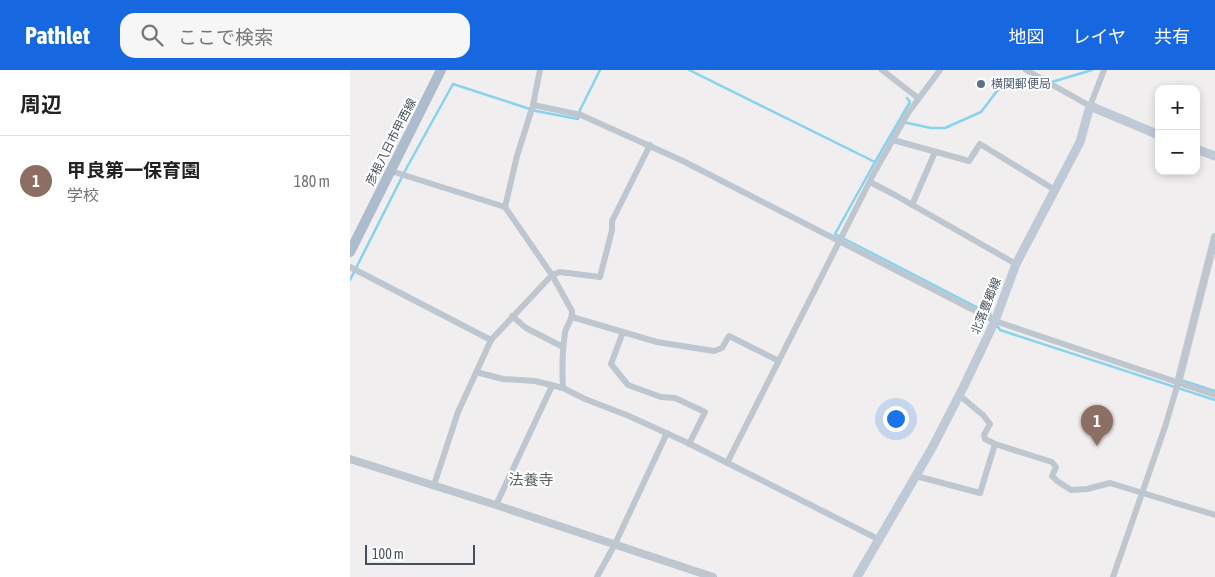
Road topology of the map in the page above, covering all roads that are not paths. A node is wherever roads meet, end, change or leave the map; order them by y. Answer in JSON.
{"nodes":[{"id":1,"x":441,"y":70,"type":"edge"},
{"id":2,"x":540,"y":70,"type":"edge"},
{"id":3,"x":882,"y":70,"type":"edge"},
{"id":4,"x":940,"y":70,"type":"edge"},
{"id":5,"x":1026,"y":70,"type":"edge"},
{"id":6,"x":1104,"y":70,"type":"edge"},
{"id":7,"x":918,"y":98,"type":"junction"},
{"id":8,"x":532,"y":105,"type":"junction"},
{"id":9,"x":1090,"y":106,"type":"junction"},
{"id":10,"x":1155,"y":133,"type":"edge"},
{"id":11,"x":893,"y":140,"type":"junction"},
{"id":12,"x":650,"y":145,"type":"junction"},
{"id":13,"x":1200,"y":150,"type":"edge"},
{"id":14,"x":935,"y":152,"type":"junction"},
{"id":15,"x":1215,"y":156,"type":"edge"},
{"id":16,"x":391,"y":171,"type":"junction"},
{"id":17,"x":870,"y":182,"type":"junction"},
{"id":18,"x":1055,"y":190,"type":"junction"},
{"id":19,"x":912,"y":205,"type":"junction"},
{"id":20,"x":505,"y":207,"type":"junction"},
{"id":21,"x":1215,"y":237,"type":"edge"},
{"id":22,"x":839,"y":242,"type":"junction"},
{"id":23,"x":350,"y":252,"type":"edge"},
{"id":24,"x":1016,"y":264,"type":"junction"},
{"id":25,"x":350,"y":267,"type":"edge"},
{"id":26,"x":552,"y":274,"type":"junction"},
{"id":27,"x":512,"y":316,"type":"junction"},
{"id":28,"x":572,"y":317,"type":"junction"},
{"id":29,"x":995,"y":321,"type":"junction"},
{"id":30,"x":623,"y":332,"type":"junction"},
{"id":31,"x":491,"y":340,"type":"junction"},
{"id":32,"x":563,"y":347,"type":"junction"},
{"id":33,"x":779,"y":361,"type":"junction"},
{"id":34,"x":476,"y":372,"type":"junction"},
{"id":35,"x":1178,"y":383,"type":"junction"},
{"id":36,"x":552,"y":386,"type":"junction"},
{"id":37,"x":563,"y":388,"type":"junction"},
{"id":38,"x":1215,"y":394,"type":"edge"},
{"id":39,"x":959,"y":396,"type":"junction"},
{"id":40,"x":667,"y":433,"type":"junction"},
{"id":41,"x":690,"y":444,"type":"junction"},
{"id":42,"x":995,"y":444,"type":"junction"},
{"id":43,"x":350,"y":459,"type":"edge"},
{"id":44,"x":727,"y":463,"type":"junction"},
{"id":45,"x":916,"y":476,"type":"junction"},
{"id":46,"x":434,"y":486,"type":"junction"},
{"id":47,"x":1143,"y":492,"type":"junction"},
{"id":48,"x":496,"y":505,"type":"junction"},
{"id":49,"x":1215,"y":515,"type":"edge"},
{"id":50,"x":878,"y":539,"type":"junction"},
{"id":51,"x":615,"y":544,"type":"junction"},
{"id":52,"x":597,"y":577,"type":"edge"},
{"id":53,"x":712,"y":577,"type":"edge"},
{"id":54,"x":857,"y":577,"type":"edge"},
{"id":55,"x":1113,"y":577,"type":"edge"}],
"edges":[{"from":1,"to":16,"type":"main road","name":"彦根八日市甲西線"},
{"from":2,"to":8,"type":"street"},
{"from":3,"to":7,"type":"street"},
{"from":4,"to":7,"type":"street"},
{"from":5,"to":9,"type":"street"},
{"from":6,"to":9,"type":"street"},
{"from":7,"to":11,"type":"street"},
{"from":8,"to":12,"type":"street"},
{"from":8,"to":20,"type":"street"},
{"from":9,"to":10,"type":"main road"},
{"from":9,"to":18,"type":"main road","name":"北落豊郷線"},
{"from":11,"to":14,"type":"street"},
{"from":11,"to":17,"type":"street"},
{"from":12,"to":22,"type":"street"},
{"from":12,"to":26,"type":"street"},
{"from":13,"to":15,"type":"main road"},
{"from":14,"to":18,"type":"street"},
{"from":14,"to":19,"type":"street"},
{"from":16,"to":20,"type":"street"},
{"from":16,"to":23,"type":"main road","name":"彦根八日市甲西線"},
{"from":17,"to":19,"type":"street"},
{"from":17,"to":22,"type":"street"},
{"from":18,"to":24,"type":"main road","name":"北落豊郷線"},
{"from":19,"to":24,"type":"street"},
{"from":20,"to":26,"type":"street"},
{"from":21,"to":35,"type":"street"},
{"from":22,"to":29,"type":"street"},
{"from":22,"to":33,"type":"street"},
{"from":24,"to":29,"type":"main road","name":"北落豊郷線"},
{"from":25,"to":31,"type":"street"},
{"from":26,"to":27,"type":"street"},
{"from":26,"to":28,"type":"street"},
{"from":27,"to":31,"type":"street"},
{"from":27,"to":32,"type":"street"},
{"from":28,"to":30,"type":"street"},
{"from":28,"to":32,"type":"street"},
{"from":29,"to":35,"type":"street"},
{"from":29,"to":39,"type":"main road","name":"北落豊郷線"},
{"from":30,"to":33,"type":"street"},
{"from":30,"to":41,"type":"street"},
{"from":31,"to":34,"type":"street"},
{"from":32,"to":37,"type":"street"},
{"from":33,"to":44,"type":"street"},
{"from":34,"to":36,"type":"street"},
{"from":34,"to":46,"type":"street"},
{"from":35,"to":38,"type":"street"},
{"from":35,"to":47,"type":"street"},
{"from":36,"to":37,"type":"street"},
{"from":36,"to":48,"type":"street"},
{"from":37,"to":40,"type":"street"},
{"from":39,"to":42,"type":"street"},
{"from":39,"to":45,"type":"main road","name":"北落豊郷線"},
{"from":40,"to":41,"type":"street"},
{"from":40,"to":51,"type":"street"},
{"from":41,"to":44,"type":"street"},
{"from":42,"to":45,"type":"street"},
{"from":42,"to":47,"type":"street"},
{"from":43,"to":46,"type":"street"},
{"from":44,"to":50,"type":"street"},
{"from":45,"to":50,"type":"main road","name":"北落豊郷線"},
{"from":46,"to":48,"type":"street"},
{"from":47,"to":49,"type":"street"},
{"from":47,"to":55,"type":"street"},
{"from":48,"to":51,"type":"street"},
{"from":50,"to":54,"type":"main road","name":"北落豊郷線"},
{"from":51,"to":52,"type":"street"},
{"from":51,"to":53,"type":"street"}]}
